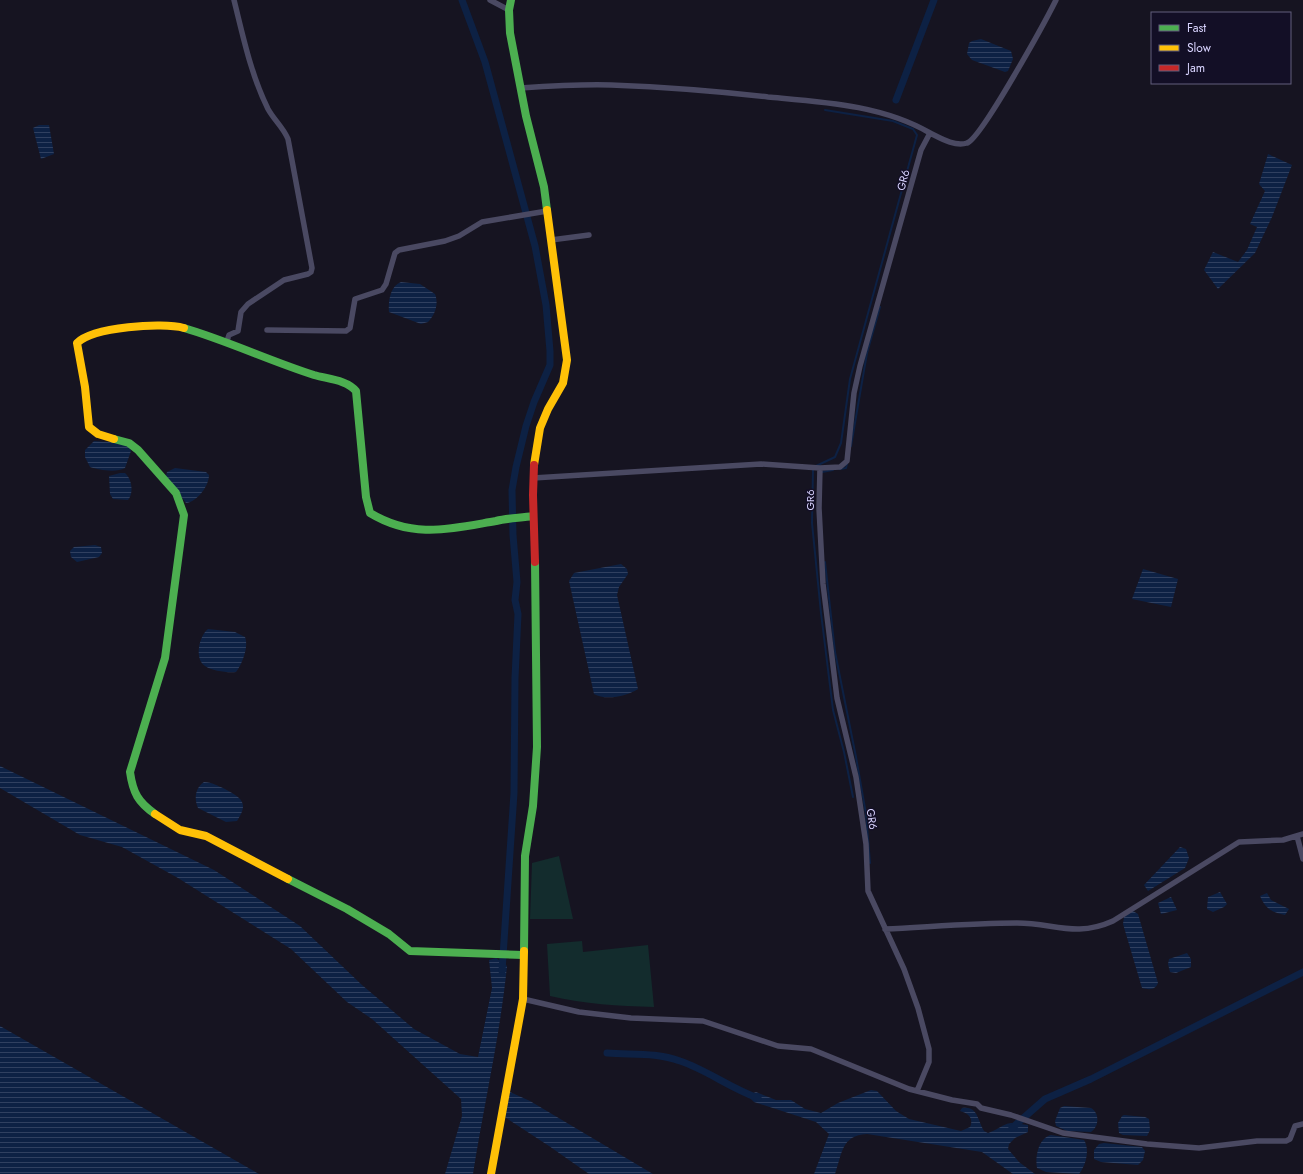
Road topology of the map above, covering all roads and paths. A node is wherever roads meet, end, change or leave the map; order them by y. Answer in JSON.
{"nodes":[{"id":1,"x":234,"y":0,"type":"edge"},
{"id":2,"x":490,"y":0,"type":"edge"},
{"id":3,"x":511,"y":0,"type":"edge"},
{"id":4,"x":1056,"y":0,"type":"edge"},
{"id":5,"x":509,"y":10,"type":"junction"},
{"id":6,"x":520,"y":88,"type":"junction"},
{"id":7,"x":930,"y":133,"type":"junction"},
{"id":8,"x":547,"y":211,"type":"junction"},
{"id":9,"x":589,"y":235,"type":"dead end"},
{"id":10,"x":551,"y":240,"type":"junction"},
{"id":11,"x":267,"y":330,"type":"dead end"},
{"id":12,"x":227,"y":340,"type":"junction"},
{"id":13,"x":820,"y":468,"type":"junction"},
{"id":14,"x":533,"y":478,"type":"junction"},
{"id":15,"x":530,"y":516,"type":"junction"},
{"id":16,"x":1303,"y":834,"type":"edge"},
{"id":17,"x":1297,"y":836,"type":"junction"},
{"id":18,"x":1303,"y":859,"type":"edge"},
{"id":19,"x":885,"y":929,"type":"junction"},
{"id":20,"x":520,"y":955,"type":"junction"},
{"id":21,"x":523,"y":999,"type":"junction"},
{"id":22,"x":917,"y":1091,"type":"junction"},
{"id":23,"x":1303,"y":1124,"type":"edge"},
{"id":24,"x":491,"y":1174,"type":"edge"}],
"edges":[{"from":1,"to":12,"type":"street"},
{"from":2,"to":5,"type":"street"},
{"from":3,"to":5,"type":"street"},
{"from":4,"to":7,"type":"street"},
{"from":5,"to":6,"type":"street"},
{"from":6,"to":7,"type":"street"},
{"from":6,"to":8,"type":"street"},
{"from":7,"to":13,"type":"street","name":"GR6"},
{"from":8,"to":10,"type":"street"},
{"from":8,"to":11,"type":"street"},
{"from":9,"to":10,"type":"street"},
{"from":10,"to":14,"type":"street"},
{"from":12,"to":15,"type":"street"},
{"from":12,"to":20,"type":"street"},
{"from":13,"to":14,"type":"street"},
{"from":13,"to":19,"type":"street","name":"GR6"},
{"from":14,"to":15,"type":"street"},
{"from":15,"to":20,"type":"street"},
{"from":16,"to":17,"type":"street"},
{"from":17,"to":18,"type":"street"},
{"from":17,"to":19,"type":"street"},
{"from":19,"to":22,"type":"street","name":"GR6"},
{"from":20,"to":21,"type":"street"},
{"from":21,"to":22,"type":"street"},
{"from":21,"to":24,"type":"street"},
{"from":22,"to":23,"type":"street"}]}
